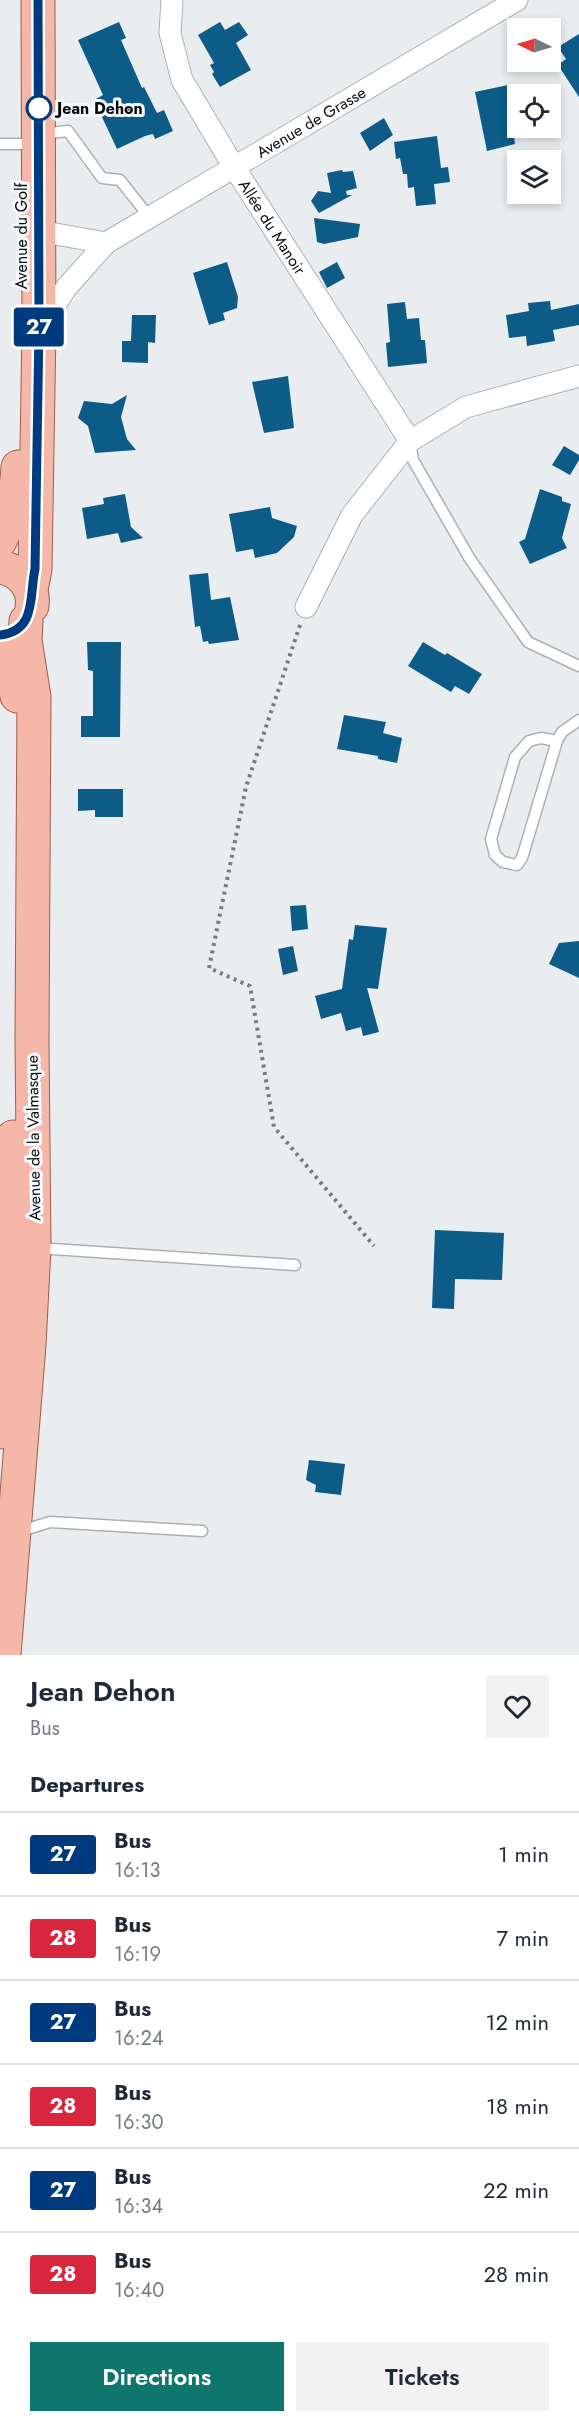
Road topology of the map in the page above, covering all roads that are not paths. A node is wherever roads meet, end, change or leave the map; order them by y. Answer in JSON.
{"nodes":[{"id":1,"x":21,"y":0,"type":"edge"},
{"id":2,"x":38,"y":0,"type":"edge"},
{"id":3,"x":172,"y":0,"type":"edge"},
{"id":4,"x":517,"y":0,"type":"edge"},
{"id":5,"x":20,"y":140,"type":"edge"},
{"id":6,"x":234,"y":167,"type":"junction"},
{"id":7,"x":150,"y":218,"type":"junction"},
{"id":8,"x":39,"y":231,"type":"junction"},
{"id":9,"x":106,"y":243,"type":"junction"},
{"id":10,"x":21,"y":273,"type":"junction"},
{"id":11,"x":39,"y":328,"type":"junction"},
{"id":12,"x":579,"y":376,"type":"edge"},
{"id":13,"x":410,"y":441,"type":"junction"},
{"id":14,"x":0,"y":541,"type":"edge"},
{"id":15,"x":0,"y":567,"type":"edge"},
{"id":16,"x":306,"y":607,"type":"road end"},
{"id":17,"x":19,"y":615,"type":"edge"},
{"id":18,"x":0,"y":647,"type":"edge"},
{"id":19,"x":579,"y":666,"type":"edge"},
{"id":20,"x":579,"y":720,"type":"edge"},
{"id":21,"x":557,"y":741,"type":"junction"},
{"id":22,"x":19,"y":1247,"type":"junction"},
{"id":23,"x":295,"y":1265,"type":"dead end"},
{"id":24,"x":0,"y":1432,"type":"edge"},
{"id":25,"x":202,"y":1531,"type":"dead end"},
{"id":26,"x":15,"y":1532,"type":"junction"},
{"id":27,"x":4,"y":1655,"type":"edge"}],
"edges":[{"from":1,"to":5,"type":"main road","name":"Avenue du Golf"},
{"from":2,"to":5,"type":"main road","name":"Avenue du Golf"},
{"from":3,"to":6,"type":"street","name":"Allée du Manoir"},
{"from":4,"to":6,"type":"street","name":"Avenue de Grasse"},
{"from":5,"to":7,"type":"lane"},
{"from":5,"to":8,"type":"main road","name":"Avenue du Golf"},
{"from":5,"to":10,"type":"main road","name":"Avenue du Golf"},
{"from":6,"to":7,"type":"street","name":"Avenue de Grasse"},
{"from":6,"to":13,"type":"street","name":"Allée du Manoir"},
{"from":7,"to":9,"type":"street","name":"Avenue de Grasse"},
{"from":8,"to":9,"type":"street"},
{"from":8,"to":10,"type":"main road"},
{"from":8,"to":11,"type":"main road","name":"Avenue du Golf"},
{"from":9,"to":11,"type":"street","name":"Avenue de Grasse"},
{"from":10,"to":14,"type":"main road","name":"Avenue du Golf"},
{"from":11,"to":17,"type":"main road","name":"Avenue du Golf"},
{"from":12,"to":13,"type":"street"},
{"from":13,"to":16,"type":"street"},
{"from":13,"to":19,"type":"lane"},
{"from":15,"to":17,"type":"main road"},
{"from":17,"to":22,"type":"main road","name":"Avenue de la Valmasque"},
{"from":18,"to":22,"type":"main road","name":"Avenue de la Valmasque"},
{"from":20,"to":21,"type":"lane"},
{"from":21,"to":21,"type":"lane"},
{"from":22,"to":23,"type":"lane"},
{"from":22,"to":24,"type":"main road","name":"Avenue de la Valmasque"},
{"from":22,"to":26,"type":"main road","name":"Avenue de la Valmasque"},
{"from":25,"to":26,"type":"lane"},
{"from":26,"to":27,"type":"main road","name":"Avenue de la Valmasque"}]}
